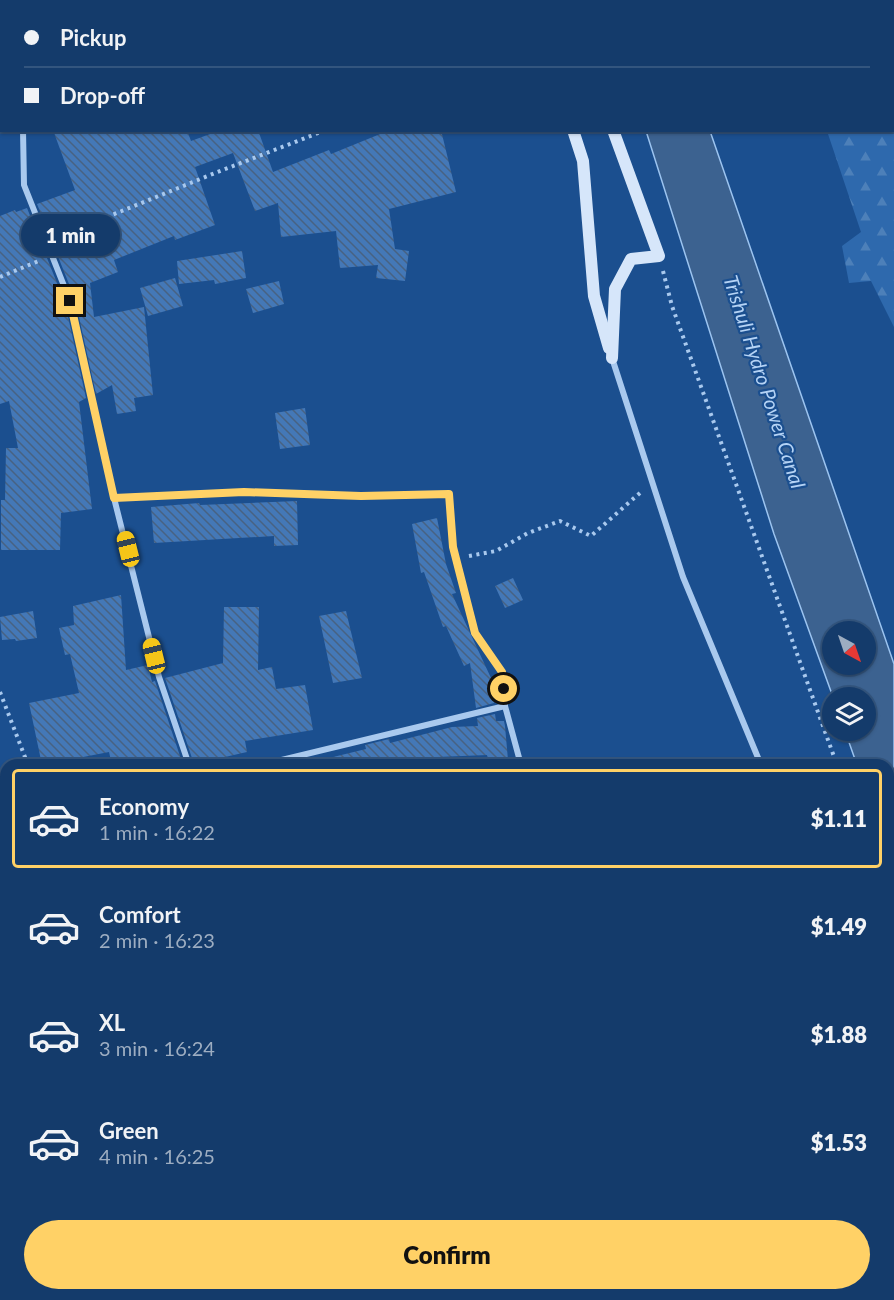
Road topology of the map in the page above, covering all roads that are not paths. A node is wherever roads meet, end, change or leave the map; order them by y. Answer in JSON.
{"nodes":[{"id":1,"x":23,"y":132,"type":"edge"},
{"id":2,"x":574,"y":132,"type":"edge"},
{"id":3,"x":615,"y":132,"type":"edge"},
{"id":4,"x":612,"y":358,"type":"junction"},
{"id":5,"x":114,"y":498,"type":"junction"},
{"id":6,"x":505,"y":706,"type":"junction"},
{"id":7,"x":187,"y":759,"type":"edge"},
{"id":8,"x":286,"y":759,"type":"edge"},
{"id":9,"x":519,"y":759,"type":"edge"},
{"id":10,"x":759,"y":759,"type":"edge"}],
"edges":[{"from":1,"to":5,"type":"street"},
{"from":2,"to":4,"type":"street"},
{"from":3,"to":4,"type":"street"},
{"from":4,"to":10,"type":"street"},
{"from":5,"to":6,"type":"street"},
{"from":5,"to":7,"type":"street"},
{"from":6,"to":8,"type":"street"},
{"from":6,"to":9,"type":"street"}]}
